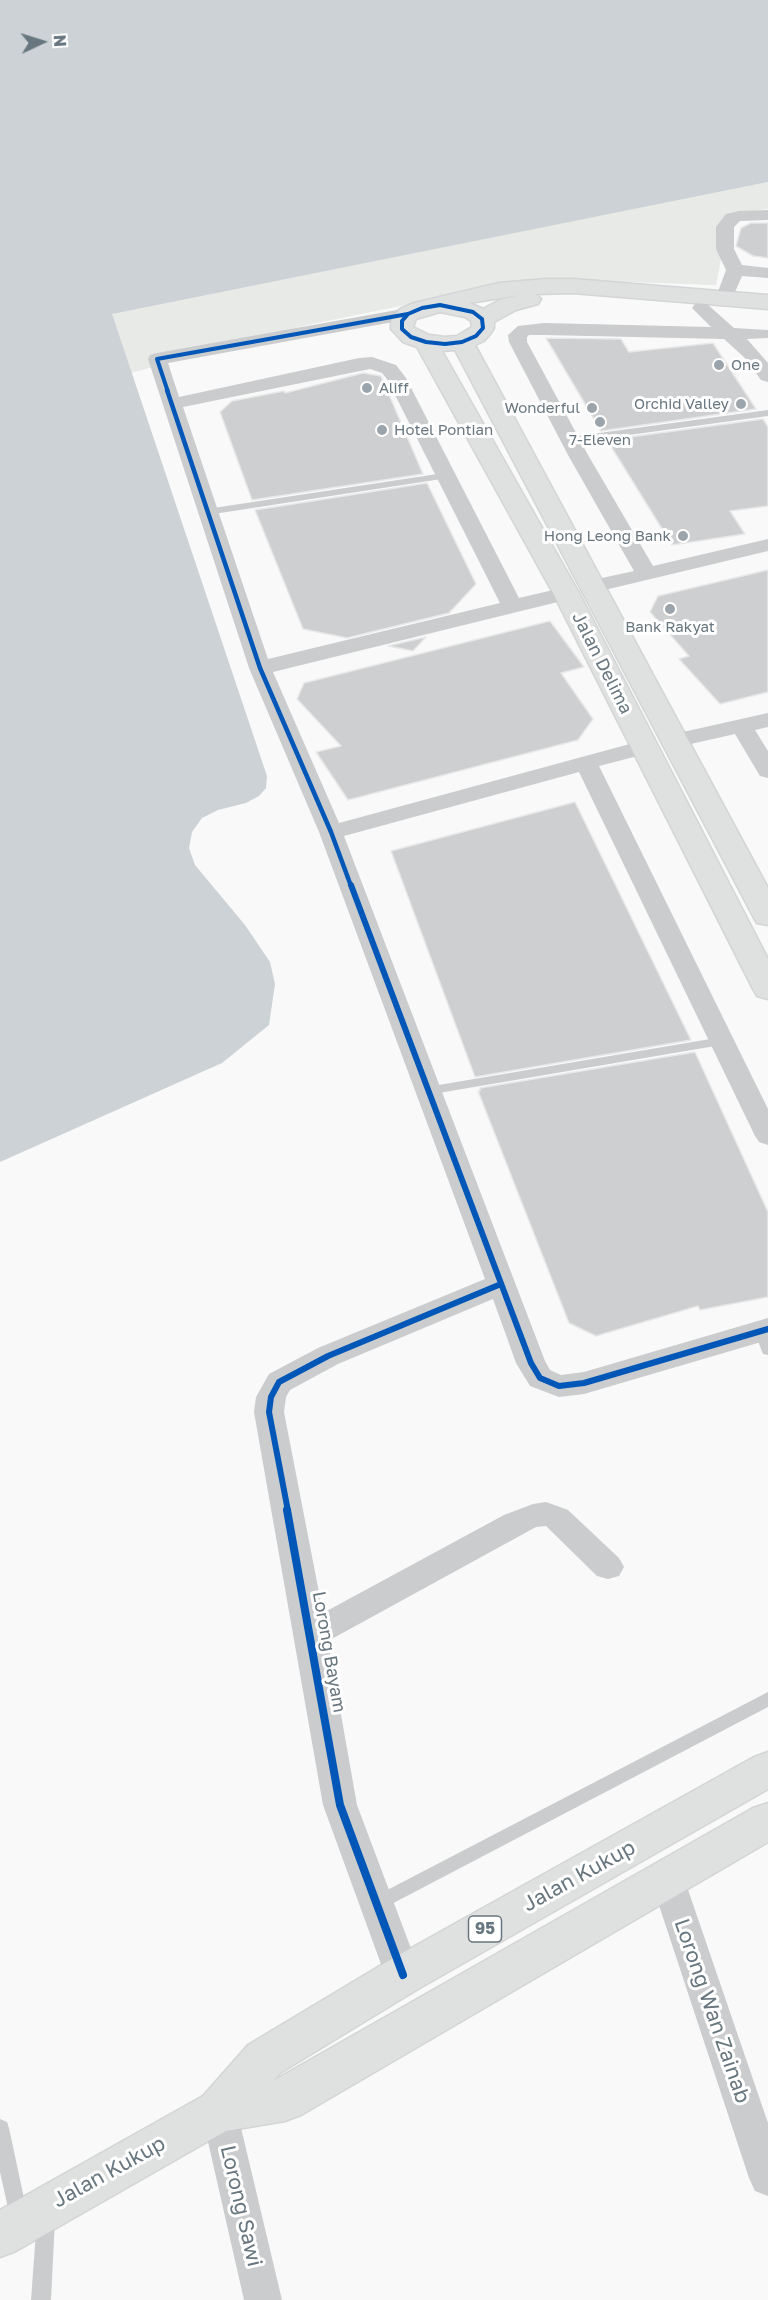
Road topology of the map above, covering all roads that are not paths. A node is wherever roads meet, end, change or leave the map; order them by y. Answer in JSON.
{"nodes":[{"id":1,"x":768,"y":215,"type":"edge"},
{"id":2,"x":735,"y":270,"type":"junction"},
{"id":3,"x":768,"y":273,"type":"edge"},
{"id":4,"x":725,"y":297,"type":"junction"},
{"id":5,"x":768,"y":302,"type":"edge"},
{"id":6,"x":440,"y":305,"type":"junction"},
{"id":7,"x":701,"y":308,"type":"junction"},
{"id":8,"x":482,"y":319,"type":"junction"},
{"id":9,"x":405,"y":321,"type":"junction"},
{"id":10,"x":766,"y":326,"type":"edge"},
{"id":11,"x":728,"y":332,"type":"junction"},
{"id":12,"x":426,"y":342,"type":"junction"},
{"id":13,"x":462,"y":342,"type":"junction"},
{"id":14,"x":753,"y":355,"type":"junction"},
{"id":15,"x":767,"y":373,"type":"edge"},
{"id":16,"x":172,"y":404,"type":"junction"},
{"id":17,"x":768,"y":412,"type":"edge"},
{"id":18,"x":570,"y":440,"type":"junction"},
{"id":19,"x":444,"y":476,"type":"junction"},
{"id":20,"x":207,"y":512,"type":"junction"},
{"id":21,"x":768,"y":545,"type":"edge"},
{"id":22,"x":647,"y":574,"type":"junction"},
{"id":23,"x":579,"y":590,"type":"junction"},
{"id":24,"x":512,"y":606,"type":"junction"},
{"id":25,"x":260,"y":668,"type":"junction"},
{"id":26,"x":768,"y":720,"type":"edge"},
{"id":27,"x":742,"y":726,"type":"junction"},
{"id":28,"x":673,"y":741,"type":"junction"},
{"id":29,"x":645,"y":747,"type":"junction"},
{"id":30,"x":586,"y":763,"type":"junction"},
{"id":31,"x":768,"y":771,"type":"edge"},
{"id":32,"x":331,"y":832,"type":"junction"},
{"id":33,"x":768,"y":916,"type":"edge"},
{"id":34,"x":768,"y":989,"type":"edge"},
{"id":35,"x":722,"y":1041,"type":"junction"},
{"id":36,"x":427,"y":1091,"type":"junction"},
{"id":37,"x":768,"y":1136,"type":"edge"},
{"id":38,"x":501,"y":1284,"type":"junction"},
{"id":39,"x":766,"y":1337,"type":"edge"},
{"id":40,"x":608,"y":1568,"type":"dead end"},
{"id":41,"x":311,"y":1635,"type":"junction"},
{"id":42,"x":768,"y":1699,"type":"edge"},
{"id":43,"x":768,"y":1769,"type":"edge"},
{"id":44,"x":768,"y":1821,"type":"edge"},
{"id":45,"x":667,"y":1878,"type":"junction"},
{"id":46,"x":376,"y":1904,"type":"junction"},
{"id":47,"x":403,"y":1975,"type":"junction"},
{"id":48,"x":219,"y":2111,"type":"junction"},
{"id":49,"x":0,"y":2128,"type":"edge"},
{"id":50,"x":768,"y":2178,"type":"edge"},
{"id":51,"x":22,"y":2221,"type":"edge"},
{"id":52,"x":41,"y":2300,"type":"edge"},
{"id":53,"x":263,"y":2300,"type":"edge"}],
"edges":[{"from":1,"to":2,"type":"street"},
{"from":2,"to":3,"type":"street"},
{"from":2,"to":4,"type":"street"},
{"from":4,"to":5,"type":"street"},
{"from":4,"to":6,"type":"street"},
{"from":6,"to":8,"type":"street"},
{"from":6,"to":9,"type":"street"},
{"from":7,"to":8,"type":"street"},
{"from":7,"to":10,"type":"street"},
{"from":7,"to":11,"type":"street"},
{"from":8,"to":13,"type":"street"},
{"from":9,"to":12,"type":"street"},
{"from":9,"to":16,"type":"street"},
{"from":10,"to":11,"type":"street"},
{"from":10,"to":14,"type":"street"},
{"from":11,"to":14,"type":"street"},
{"from":11,"to":18,"type":"street"},
{"from":12,"to":13,"type":"street"},
{"from":12,"to":23,"type":"street","name":"Jalan Delima"},
{"from":13,"to":23,"type":"street","name":"Jalan Delima"},
{"from":14,"to":15,"type":"street"},
{"from":16,"to":19,"type":"street"},
{"from":16,"to":20,"type":"street"},
{"from":17,"to":18,"type":"lane"},
{"from":18,"to":22,"type":"street"},
{"from":19,"to":20,"type":"lane"},
{"from":19,"to":24,"type":"street"},
{"from":20,"to":25,"type":"street"},
{"from":21,"to":22,"type":"street"},
{"from":22,"to":23,"type":"street"},
{"from":23,"to":24,"type":"street"},
{"from":23,"to":28,"type":"street","name":"Jalan Delima"},
{"from":23,"to":29,"type":"street","name":"Jalan Delima"},
{"from":24,"to":25,"type":"street"},
{"from":25,"to":32,"type":"street"},
{"from":26,"to":27,"type":"street"},
{"from":27,"to":28,"type":"street"},
{"from":27,"to":31,"type":"street"},
{"from":28,"to":33,"type":"street","name":"Jalan Delima"},
{"from":29,"to":30,"type":"street"},
{"from":29,"to":34,"type":"street","name":"Jalan Delima"},
{"from":30,"to":32,"type":"street"},
{"from":30,"to":35,"type":"street"},
{"from":32,"to":36,"type":"street"},
{"from":35,"to":36,"type":"lane"},
{"from":35,"to":37,"type":"street"},
{"from":36,"to":38,"type":"street"},
{"from":38,"to":39,"type":"street"},
{"from":38,"to":41,"type":"street","name":"Lorong Bayam"},
{"from":40,"to":41,"type":"street"},
{"from":41,"to":46,"type":"street","name":"Lorong Bayam"},
{"from":42,"to":46,"type":"lane"},
{"from":43,"to":47,"type":"street","name":"Jalan Kukup","number":"95"},
{"from":44,"to":45,"type":"street","name":"Jalan Kukup","number":"95"},
{"from":45,"to":48,"type":"street","name":"Jalan Kukup","number":"95"},
{"from":45,"to":50,"type":"street","name":"Lorong Wan Zainab"},
{"from":46,"to":47,"type":"street","name":"Lorong Bayam"},
{"from":47,"to":48,"type":"street","name":"Jalan Kukup","number":"95"},
{"from":48,"to":51,"type":"street","name":"Jalan Kukup","number":"95"},
{"from":48,"to":53,"type":"street","name":"Lorong Sawi"},
{"from":49,"to":51,"type":"lane"},
{"from":51,"to":52,"type":"lane"}]}
